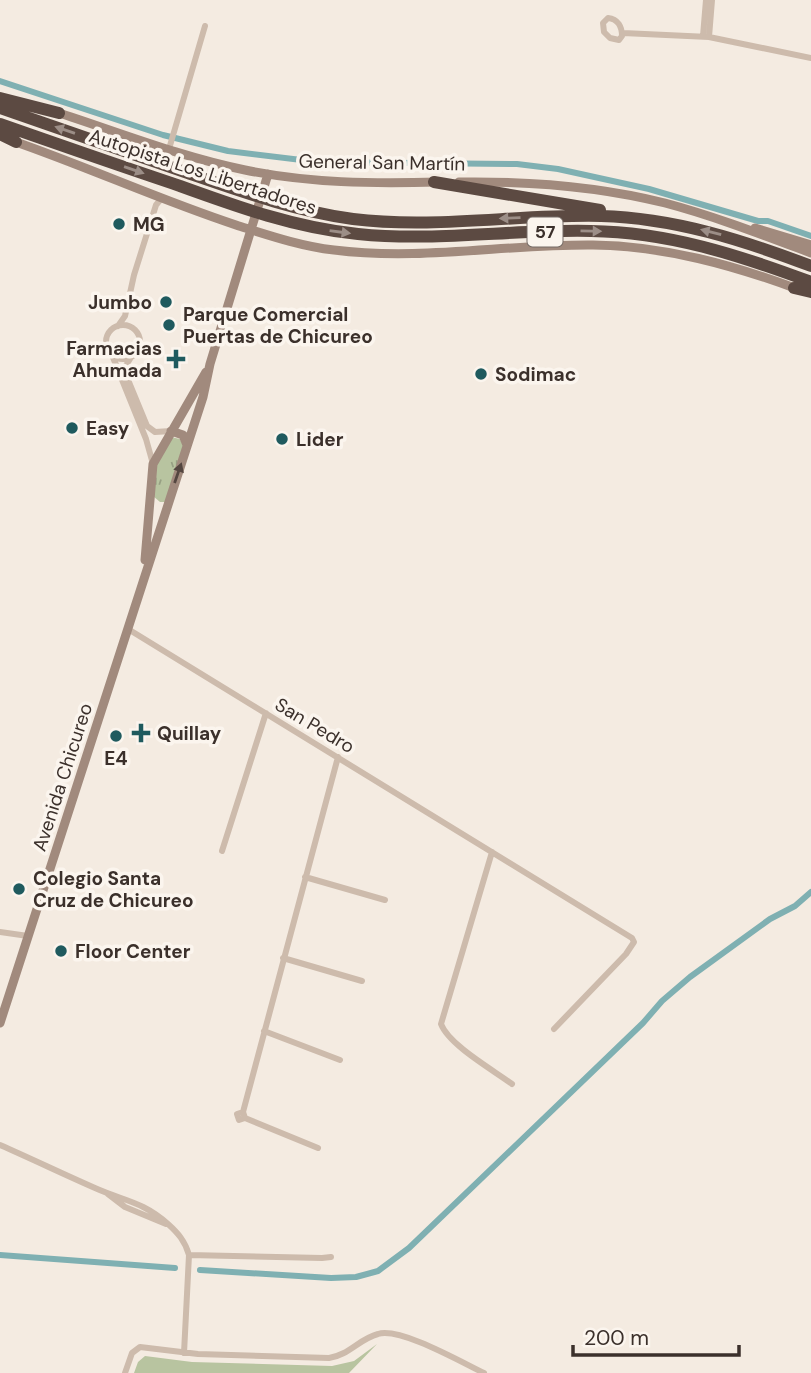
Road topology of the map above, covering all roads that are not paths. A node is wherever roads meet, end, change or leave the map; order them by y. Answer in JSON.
{"nodes":[{"id":1,"x":706,"y":0,"type":"edge"},
{"id":2,"x":712,"y":0,"type":"edge"},
{"id":3,"x":205,"y":26,"type":"dead end"},
{"id":4,"x":623,"y":33,"type":"dead end"},
{"id":5,"x":706,"y":36,"type":"junction"},
{"id":6,"x":811,"y":58,"type":"edge"},
{"id":7,"x":0,"y":96,"type":"edge"},
{"id":8,"x":0,"y":108,"type":"edge"},
{"id":9,"x":58,"y":113,"type":"joint"},
{"id":10,"x":0,"y":124,"type":"edge"},
{"id":11,"x":0,"y":135,"type":"edge"},
{"id":12,"x":16,"y":142,"type":"joint"},
{"id":13,"x":169,"y":149,"type":"junction"},
{"id":14,"x":268,"y":174,"type":"junction"},
{"id":15,"x":434,"y":182,"type":"junction"},
{"id":16,"x":157,"y":200,"type":"junction"},
{"id":17,"x":652,"y":220,"type":"junction"},
{"id":18,"x":729,"y":223,"type":"junction"},
{"id":19,"x":251,"y":229,"type":"junction"},
{"id":20,"x":811,"y":245,"type":"edge"},
{"id":21,"x":811,"y":253,"type":"edge"},
{"id":22,"x":811,"y":266,"type":"edge"},
{"id":23,"x":811,"y":282,"type":"edge"},
{"id":24,"x":794,"y":288,"type":"joint"},
{"id":25,"x":811,"y":293,"type":"edge"},
{"id":26,"x":127,"y":312,"type":"junction"},
{"id":27,"x":118,"y":326,"type":"junction"},
{"id":28,"x":132,"y":328,"type":"junction"},
{"id":29,"x":112,"y":355,"type":"junction"},
{"id":30,"x":130,"y":358,"type":"junction"},
{"id":31,"x":210,"y":364,"type":"junction"},
{"id":32,"x":171,"y":431,"type":"junction"},
{"id":33,"x":187,"y":445,"type":"junction"},
{"id":34,"x":153,"y":464,"type":"junction"},
{"id":35,"x":150,"y":496,"type":"junction"},
{"id":36,"x":169,"y":501,"type":"junction"},
{"id":37,"x":143,"y":580,"type":"junction"},
{"id":38,"x":128,"y":629,"type":"junction"},
{"id":39,"x":266,"y":713,"type":"junction"},
{"id":40,"x":338,"y":757,"type":"junction"},
{"id":41,"x":489,"y":850,"type":"junction"},
{"id":42,"x":222,"y":851,"type":"dead end"},
{"id":43,"x":305,"y":877,"type":"junction"},
{"id":44,"x":385,"y":900,"type":"dead end"},
{"id":45,"x":0,"y":932,"type":"edge"},
{"id":46,"x":28,"y":936,"type":"junction"},
{"id":47,"x":283,"y":958,"type":"junction"},
{"id":48,"x":362,"y":981,"type":"dead end"},
{"id":49,"x":0,"y":1023,"type":"edge"},
{"id":50,"x":554,"y":1029,"type":"dead end"},
{"id":51,"x":264,"y":1031,"type":"junction"},
{"id":52,"x":341,"y":1060,"type":"dead end"},
{"id":53,"x":512,"y":1084,"type":"dead end"},
{"id":54,"x":0,"y":1145,"type":"edge"},
{"id":55,"x":318,"y":1148,"type":"dead end"},
{"id":56,"x":189,"y":1255,"type":"junction"},
{"id":57,"x":331,"y":1257,"type":"dead end"},
{"id":58,"x":184,"y":1353,"type":"junction"},
{"id":59,"x":125,"y":1373,"type":"edge"},
{"id":60,"x":484,"y":1373,"type":"edge"}],
"edges":[{"from":1,"to":5,"type":"street"},
{"from":2,"to":5,"type":"street"},
{"from":3,"to":13,"type":"street"},
{"from":4,"to":5,"type":"street"},
{"from":5,"to":6,"type":"street"},
{"from":7,"to":9,"type":"highway"},
{"from":17,"to":8,"type":"highway","name":"Autopista Los Libertadores","number":"57","one_way":true},
{"from":9,"to":13,"type":"main road","name":"General San Martín"},
{"from":10,"to":23,"type":"highway","name":"Autopista Los Libertadores","number":"57","one_way":true},
{"from":11,"to":12,"type":"highway"},
{"from":12,"to":16,"type":"main road"},
{"from":13,"to":14,"type":"main road","name":"General San Martín"},
{"from":14,"to":15,"type":"main road","name":"General San Martín"},
{"from":14,"to":19,"type":"main road","name":"Avenida Chicureo"},
{"from":15,"to":17,"type":"highway"},
{"from":15,"to":18,"type":"main road","name":"General San Martín"},
{"from":16,"to":19,"type":"main road"},
{"from":16,"to":26,"type":"street"},
{"from":22,"to":17,"type":"highway","name":"Autopista Los Libertadores","number":"57","one_way":true},
{"from":18,"to":20,"type":"main road","name":"General San Martín"},
{"from":18,"to":21,"type":"main road","name":"General San Martín"},
{"from":19,"to":24,"type":"main road"},
{"from":19,"to":31,"type":"main road","name":"Avenida Chicureo"},
{"from":24,"to":25,"type":"highway"},
{"from":26,"to":27,"type":"street"},
{"from":26,"to":28,"type":"street"},
{"from":27,"to":28,"type":"street"},
{"from":27,"to":29,"type":"street"},
{"from":28,"to":30,"type":"street"},
{"from":29,"to":30,"type":"street"},
{"from":29,"to":34,"type":"street"},
{"from":30,"to":32,"type":"street"},
{"from":31,"to":32,"type":"main road","name":"Avenida Chicureo"},
{"from":31,"to":33,"type":"main road","name":"Avenida Chicureo"},
{"from":32,"to":33,"type":"main road"},
{"from":32,"to":34,"type":"main road","name":"Avenida Chicureo"},
{"from":36,"to":33,"type":"main road","name":"Avenida Chicureo","one_way":true},
{"from":34,"to":35,"type":"main road","name":"Avenida Chicureo"},
{"from":35,"to":36,"type":"main road"},
{"from":35,"to":37,"type":"main road","name":"Avenida Chicureo"},
{"from":36,"to":37,"type":"main road","name":"Avenida Chicureo"},
{"from":37,"to":38,"type":"main road","name":"Avenida Chicureo"},
{"from":38,"to":39,"type":"street","name":"San Pedro"},
{"from":38,"to":46,"type":"main road","name":"Avenida Chicureo"},
{"from":39,"to":40,"type":"street","name":"San Pedro"},
{"from":39,"to":42,"type":"street"},
{"from":40,"to":41,"type":"street","name":"San Pedro"},
{"from":40,"to":43,"type":"street"},
{"from":41,"to":50,"type":"street","name":"San Pedro"},
{"from":41,"to":53,"type":"street"},
{"from":43,"to":44,"type":"street"},
{"from":43,"to":47,"type":"street"},
{"from":45,"to":46,"type":"street"},
{"from":46,"to":49,"type":"main road","name":"Avenida Chicureo"},
{"from":47,"to":48,"type":"street"},
{"from":47,"to":51,"type":"street"},
{"from":51,"to":52,"type":"street"},
{"from":51,"to":55,"type":"street"},
{"from":54,"to":56,"type":"street"},
{"from":56,"to":57,"type":"street"},
{"from":56,"to":58,"type":"street"},
{"from":58,"to":59,"type":"street"},
{"from":58,"to":60,"type":"street"}]}
